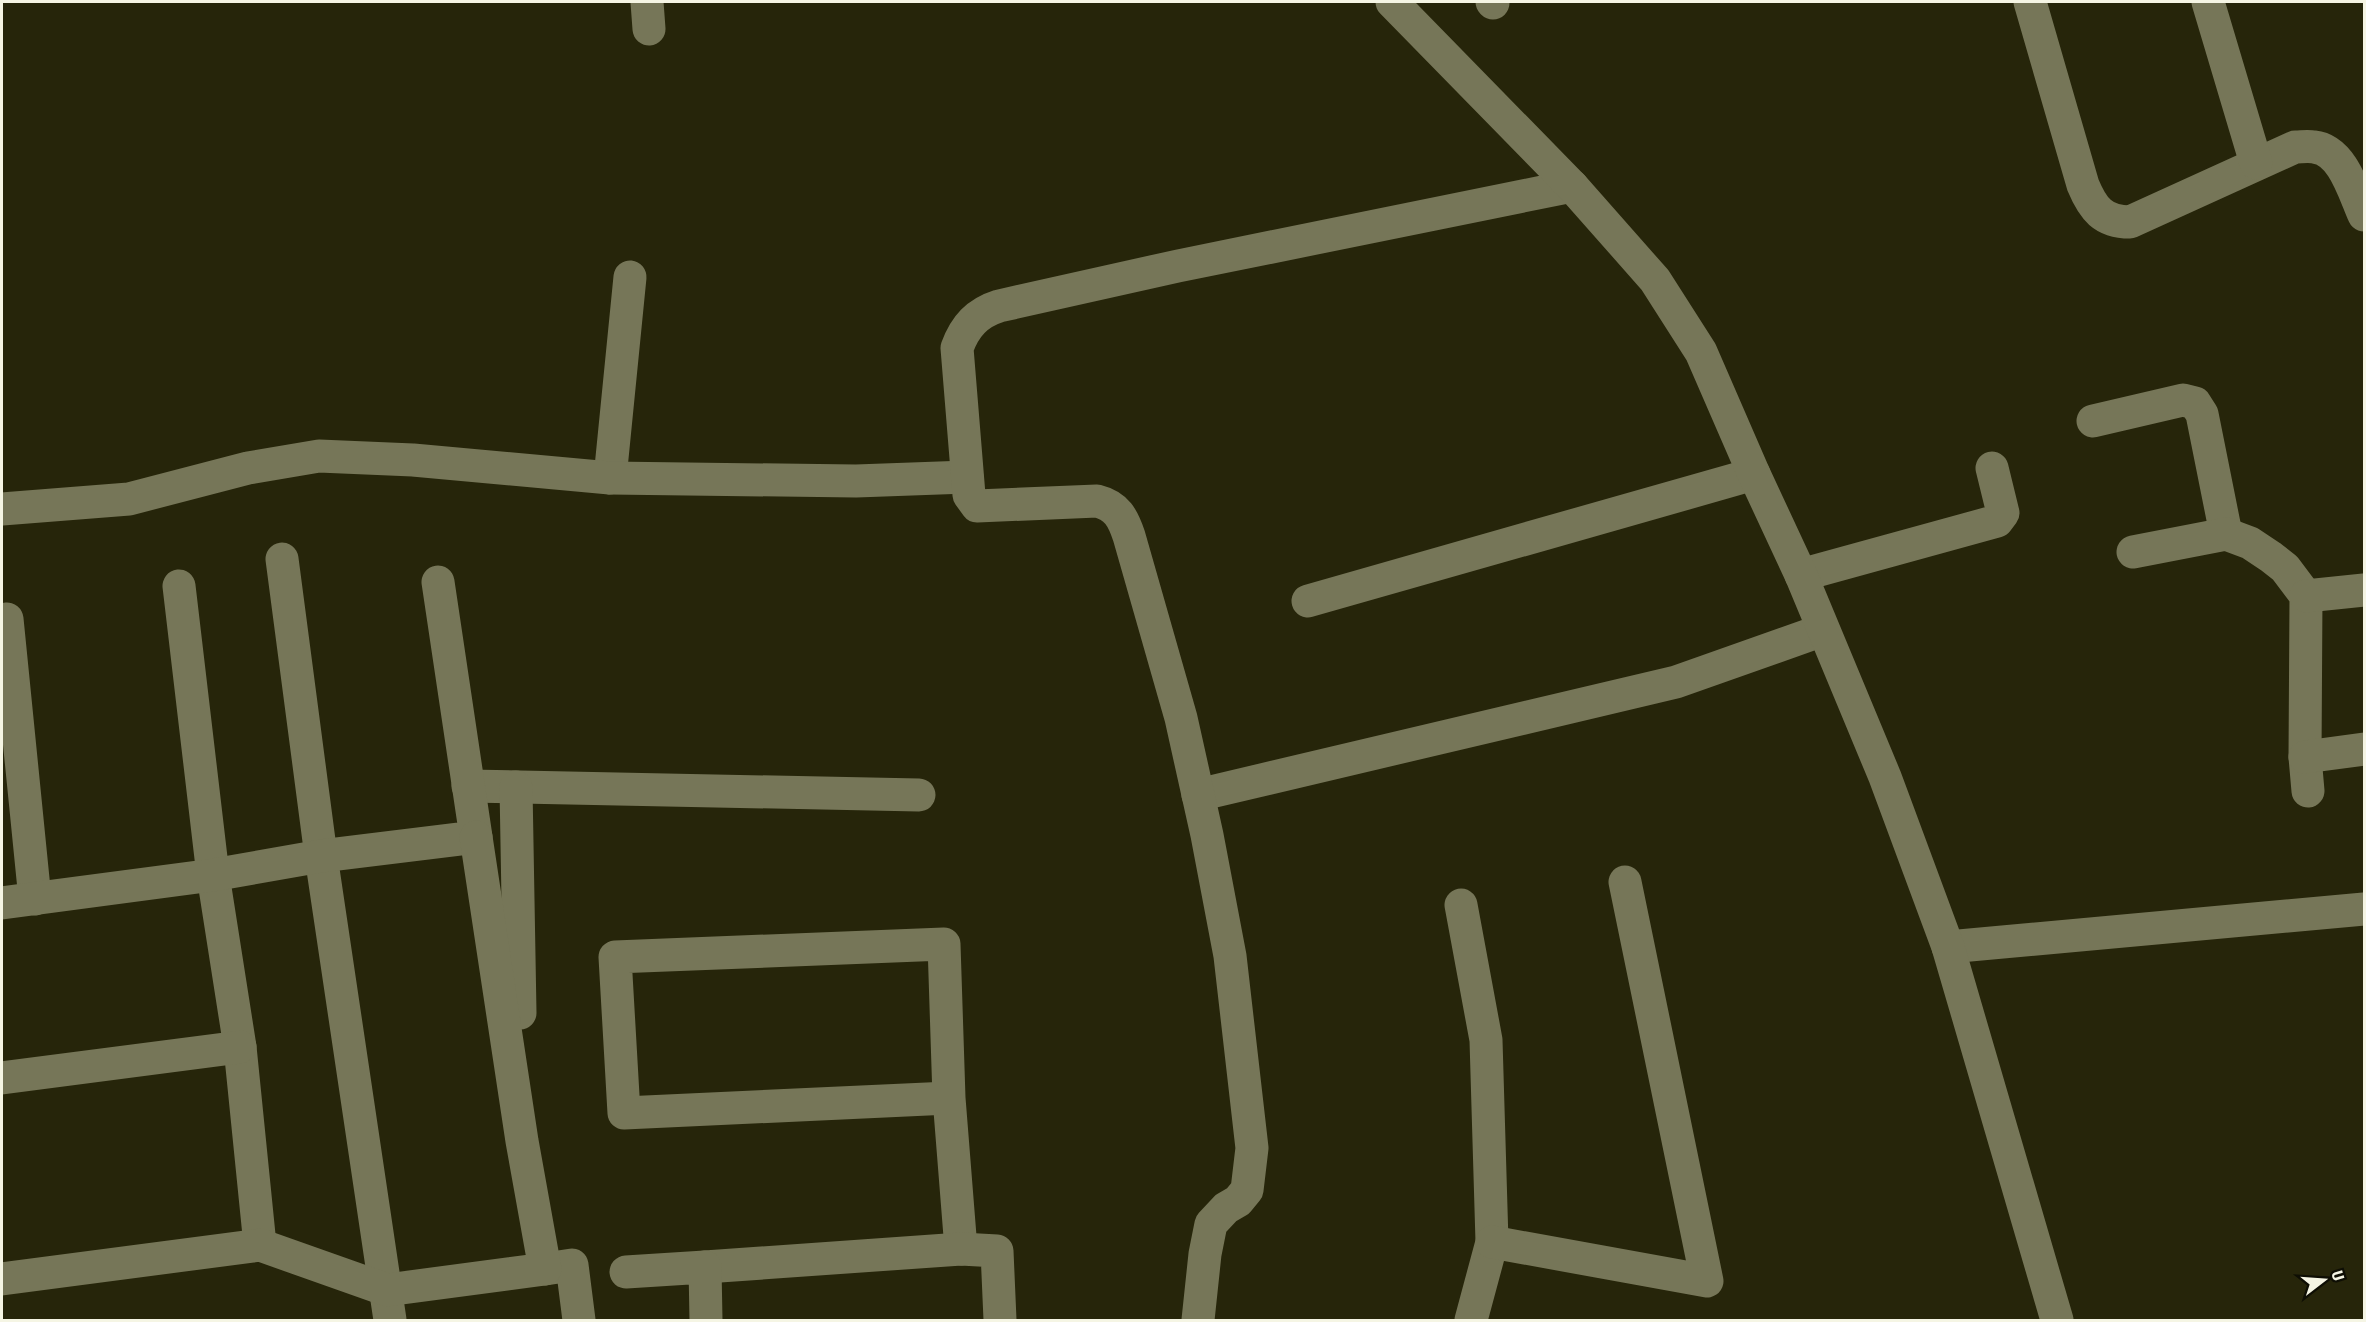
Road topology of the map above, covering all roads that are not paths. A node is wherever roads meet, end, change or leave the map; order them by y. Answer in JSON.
{"nodes":[{"id":1,"x":1392,"y":2,"type":"edge"},
{"id":2,"x":2030,"y":2,"type":"edge"},
{"id":3,"x":2208,"y":2,"type":"edge"},
{"id":4,"x":2256,"y":163,"type":"junction"},
{"id":5,"x":1572,"y":186,"type":"junction"},
{"id":6,"x":2362,"y":200,"type":"edge"},
{"id":7,"x":630,"y":277,"type":"dead end"},
{"id":8,"x":2093,"y":421,"type":"dead end"},
{"id":9,"x":1992,"y":468,"type":"dead end"},
{"id":10,"x":1754,"y":474,"type":"junction"},
{"id":11,"x":967,"y":477,"type":"junction"},
{"id":12,"x":610,"y":478,"type":"junction"},
{"id":13,"x":2,"y":509,"type":"edge"},
{"id":14,"x":2226,"y":534,"type":"junction"},
{"id":15,"x":2133,"y":552,"type":"dead end"},
{"id":16,"x":282,"y":559,"type":"dead end"},
{"id":17,"x":1801,"y":575,"type":"junction"},
{"id":18,"x":438,"y":582,"type":"dead end"},
{"id":19,"x":178,"y":586,"type":"dead end"},
{"id":20,"x":2364,"y":590,"type":"edge"},
{"id":21,"x":2306,"y":596,"type":"junction"},
{"id":22,"x":1308,"y":601,"type":"dead end"},
{"id":23,"x":7,"y":619,"type":"dead end"},
{"id":24,"x":1823,"y":630,"type":"junction"},
{"id":25,"x":2364,"y":749,"type":"edge"},
{"id":26,"x":2305,"y":757,"type":"junction"},
{"id":27,"x":468,"y":786,"type":"junction"},
{"id":28,"x":516,"y":787,"type":"junction"},
{"id":29,"x":2308,"y":791,"type":"dead end"},
{"id":30,"x":919,"y":795,"type":"dead end"},
{"id":31,"x":1198,"y":795,"type":"junction"},
{"id":32,"x":476,"y":837,"type":"junction"},
{"id":33,"x":321,"y":856,"type":"junction"},
{"id":34,"x":213,"y":875,"type":"junction"},
{"id":35,"x":1625,"y":882,"type":"dead end"},
{"id":36,"x":35,"y":899,"type":"junction"},
{"id":37,"x":2,"y":903,"type":"edge"},
{"id":38,"x":1461,"y":905,"type":"dead end"},
{"id":39,"x":2364,"y":909,"type":"edge"},
{"id":40,"x":1948,"y":947,"type":"junction"},
{"id":41,"x":240,"y":1047,"type":"junction"},
{"id":42,"x":2,"y":1078,"type":"edge"},
{"id":43,"x":949,"y":1098,"type":"junction"},
{"id":44,"x":522,"y":1141,"type":"junction"},
{"id":45,"x":1492,"y":1242,"type":"junction"},
{"id":46,"x":260,"y":1245,"type":"junction"},
{"id":47,"x":961,"y":1249,"type":"junction"},
{"id":48,"x":705,"y":1267,"type":"junction"},
{"id":49,"x":545,"y":1269,"type":"junction"},
{"id":50,"x":626,"y":1272,"type":"dead end"},
{"id":51,"x":2,"y":1279,"type":"edge"},
{"id":52,"x":389,"y":1305,"type":"edge"},
{"id":53,"x":579,"y":1320,"type":"edge"},
{"id":54,"x":706,"y":1320,"type":"edge"},
{"id":55,"x":1000,"y":1320,"type":"edge"},
{"id":56,"x":1198,"y":1320,"type":"edge"},
{"id":57,"x":1470,"y":1320,"type":"edge"},
{"id":58,"x":2057,"y":1320,"type":"edge"}],
"edges":[{"from":1,"to":5,"type":"street"},
{"from":2,"to":4,"type":"street"},
{"from":3,"to":4,"type":"street"},
{"from":4,"to":6,"type":"street"},
{"from":5,"to":10,"type":"street"},
{"from":5,"to":11,"type":"street"},
{"from":7,"to":12,"type":"street"},
{"from":8,"to":14,"type":"street"},
{"from":9,"to":17,"type":"street"},
{"from":10,"to":17,"type":"street"},
{"from":10,"to":22,"type":"street"},
{"from":11,"to":12,"type":"street"},
{"from":11,"to":31,"type":"street"},
{"from":12,"to":13,"type":"street"},
{"from":14,"to":15,"type":"street"},
{"from":14,"to":21,"type":"street"},
{"from":16,"to":33,"type":"street"},
{"from":17,"to":24,"type":"street"},
{"from":18,"to":27,"type":"street"},
{"from":19,"to":34,"type":"street"},
{"from":20,"to":21,"type":"street"},
{"from":21,"to":26,"type":"street"},
{"from":23,"to":36,"type":"street"},
{"from":24,"to":31,"type":"street"},
{"from":24,"to":40,"type":"street"},
{"from":25,"to":26,"type":"street"},
{"from":26,"to":29,"type":"street"},
{"from":27,"to":28,"type":"street"},
{"from":27,"to":32,"type":"street"},
{"from":28,"to":30,"type":"street"},
{"from":28,"to":44,"type":"street"},
{"from":31,"to":56,"type":"street"},
{"from":32,"to":33,"type":"street"},
{"from":32,"to":44,"type":"street"},
{"from":33,"to":34,"type":"street"},
{"from":33,"to":52,"type":"street"},
{"from":34,"to":36,"type":"street"},
{"from":34,"to":41,"type":"street"},
{"from":35,"to":45,"type":"street"},
{"from":36,"to":37,"type":"street"},
{"from":38,"to":45,"type":"street"},
{"from":39,"to":40,"type":"street"},
{"from":40,"to":58,"type":"street"},
{"from":41,"to":42,"type":"street"},
{"from":41,"to":46,"type":"street"},
{"from":43,"to":43,"type":"street"},
{"from":43,"to":47,"type":"street"},
{"from":44,"to":49,"type":"street"},
{"from":45,"to":57,"type":"street"},
{"from":46,"to":51,"type":"street"},
{"from":46,"to":52,"type":"street"},
{"from":47,"to":48,"type":"street"},
{"from":47,"to":55,"type":"street"},
{"from":48,"to":50,"type":"street"},
{"from":48,"to":54,"type":"street"},
{"from":49,"to":52,"type":"street"},
{"from":49,"to":53,"type":"street"}]}
